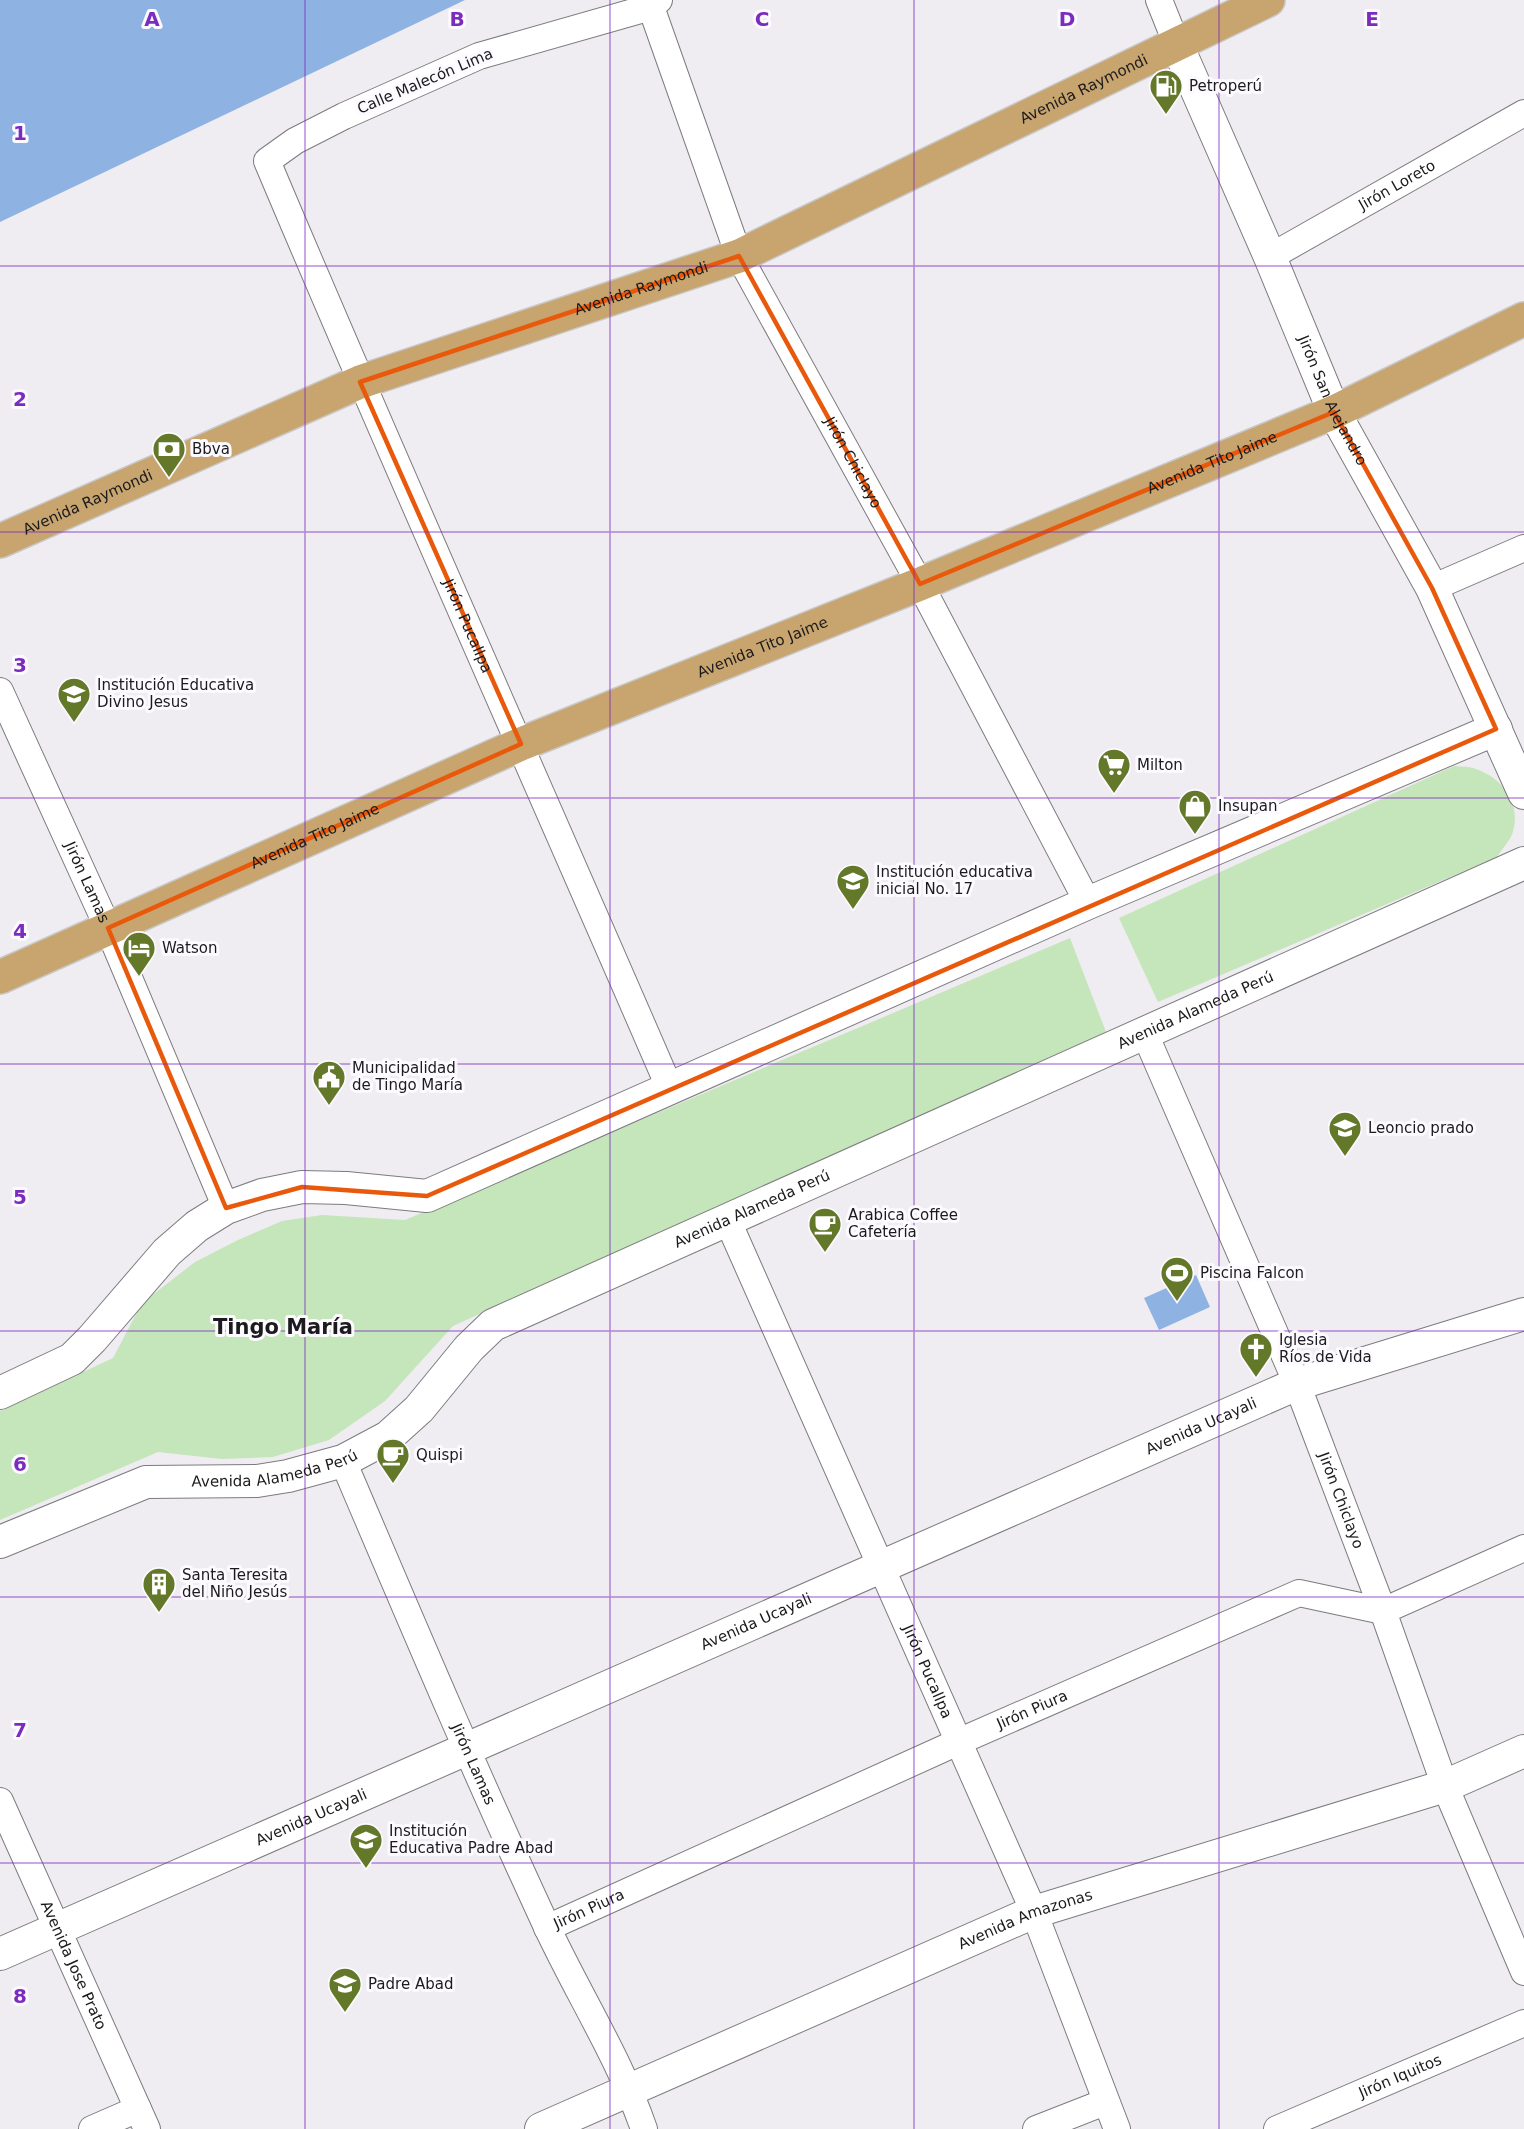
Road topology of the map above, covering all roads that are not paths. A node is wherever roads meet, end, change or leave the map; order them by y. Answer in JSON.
{"nodes":[{"id":1,"x":1159,"y":0,"type":"edge"},
{"id":2,"x":1268,"y":0,"type":"edge"},
{"id":3,"x":655,"y":4,"type":"edge"},
{"id":4,"x":1177,"y":45,"type":"junction"},
{"id":5,"x":1524,"y":113,"type":"edge"},
{"id":6,"x":267,"y":161,"type":"joint"},
{"id":7,"x":739,"y":256,"type":"junction"},
{"id":8,"x":1270,"y":258,"type":"junction"},
{"id":9,"x":1524,"y":319,"type":"edge"},
{"id":10,"x":360,"y":382,"type":"junction"},
{"id":11,"x":1334,"y":412,"type":"junction"},
{"id":12,"x":0,"y":542,"type":"edge"},
{"id":13,"x":1524,"y":548,"type":"edge"},
{"id":14,"x":920,"y":584,"type":"junction"},
{"id":15,"x":1432,"y":588,"type":"junction"},
{"id":16,"x":0,"y":691,"type":"edge"},
{"id":17,"x":1496,"y":729,"type":"junction"},
{"id":18,"x":521,"y":744,"type":"junction"},
{"id":19,"x":1524,"y":793,"type":"edge"},
{"id":20,"x":1524,"y":863,"type":"edge"},
{"id":21,"x":1088,"y":903,"type":"junction"},
{"id":22,"x":108,"y":928,"type":"junction"},
{"id":23,"x":0,"y":977,"type":"edge"},
{"id":24,"x":1145,"y":1034,"type":"junction"},
{"id":25,"x":670,"y":1089,"type":"junction"},
{"id":26,"x":226,"y":1208,"type":"junction"},
{"id":27,"x":727,"y":1219,"type":"junction"},
{"id":28,"x":1524,"y":1314,"type":"edge"},
{"id":29,"x":1297,"y":1384,"type":"junction"},
{"id":30,"x":0,"y":1393,"type":"edge"},
{"id":31,"x":343,"y":1461,"type":"junction"},
{"id":32,"x":0,"y":1542,"type":"edge"},
{"id":33,"x":1524,"y":1548,"type":"edge"},
{"id":34,"x":880,"y":1568,"type":"junction"},
{"id":35,"x":1383,"y":1611,"type":"junction"},
{"id":36,"x":958,"y":1742,"type":"junction"},
{"id":37,"x":467,"y":1749,"type":"junction"},
{"id":38,"x":1524,"y":1751,"type":"edge"},
{"id":39,"x":1445,"y":1786,"type":"junction"},
{"id":40,"x":0,"y":1801,"type":"edge"},
{"id":41,"x":1034,"y":1912,"type":"junction"},
{"id":42,"x":547,"y":1928,"type":"junction"},
{"id":43,"x":57,"y":1930,"type":"junction"},
{"id":44,"x":0,"y":1954,"type":"edge"},
{"id":45,"x":1524,"y":1972,"type":"edge"},
{"id":46,"x":1524,"y":2023,"type":"edge"},
{"id":47,"x":630,"y":2090,"type":"junction"},
{"id":48,"x":1105,"y":2102,"type":"junction"},
{"id":49,"x":142,"y":2119,"type":"edge"},
{"id":50,"x":92,"y":2129,"type":"edge"},
{"id":51,"x":541,"y":2129,"type":"edge"},
{"id":52,"x":644,"y":2129,"type":"edge"},
{"id":53,"x":1036,"y":2129,"type":"edge"},
{"id":54,"x":1117,"y":2129,"type":"edge"},
{"id":55,"x":1276,"y":2129,"type":"edge"}],
"edges":[{"from":1,"to":4,"type":"street","name":"Jirón San Alejandro"},
{"from":2,"to":4,"type":"highway","name":"Avenida Raymondi"},
{"from":3,"to":6,"type":"street","name":"Calle Malecón Lima"},
{"from":3,"to":7,"type":"street","name":"Jirón Chiclayo"},
{"from":4,"to":7,"type":"highway","name":"Avenida Raymondi"},
{"from":4,"to":8,"type":"street","name":"Jirón San Alejandro"},
{"from":5,"to":8,"type":"street","name":"Jirón Loreto"},
{"from":6,"to":10,"type":"street","name":"Jirón Pucallpa"},
{"from":7,"to":10,"type":"highway","name":"Avenida Raymondi"},
{"from":7,"to":14,"type":"street","name":"Jirón Chiclayo"},
{"from":8,"to":11,"type":"street","name":"Jirón San Alejandro"},
{"from":9,"to":11,"type":"highway","name":"Avenida Tito Jaime"},
{"from":10,"to":12,"type":"highway","name":"Avenida Raymondi"},
{"from":10,"to":18,"type":"street","name":"Jirón Pucallpa"},
{"from":11,"to":14,"type":"highway","name":"Avenida Tito Jaime"},
{"from":11,"to":15,"type":"street","name":"Jirón San Alejandro"},
{"from":13,"to":15,"type":"street"},
{"from":14,"to":18,"type":"highway","name":"Avenida Tito Jaime"},
{"from":14,"to":21,"type":"street","name":"Jirón Chiclayo"},
{"from":15,"to":17,"type":"street","name":"Jirón San Alejandro"},
{"from":16,"to":22,"type":"street","name":"Jirón Lamas"},
{"from":17,"to":19,"type":"street","name":"Jirón San Alejandro"},
{"from":17,"to":21,"type":"street"},
{"from":18,"to":22,"type":"highway","name":"Avenida Tito Jaime"},
{"from":18,"to":25,"type":"street","name":"Jirón Pucallpa"},
{"from":20,"to":24,"type":"street","name":"Avenida Alameda Perú"},
{"from":21,"to":25,"type":"street"},
{"from":22,"to":23,"type":"highway","name":"Avenida Tito Jaime"},
{"from":22,"to":26,"type":"street","name":"Jirón Lamas"},
{"from":24,"to":27,"type":"street","name":"Avenida Alameda Perú"},
{"from":24,"to":29,"type":"street","name":"Jirón Chiclayo"},
{"from":25,"to":26,"type":"street"},
{"from":26,"to":30,"type":"street"},
{"from":27,"to":31,"type":"street","name":"Avenida Alameda Perú"},
{"from":27,"to":34,"type":"street","name":"Jirón Pucallpa"},
{"from":28,"to":29,"type":"street","name":"Avenida Ucayali"},
{"from":29,"to":34,"type":"street","name":"Avenida Ucayali"},
{"from":29,"to":35,"type":"street","name":"Jirón Chiclayo"},
{"from":31,"to":32,"type":"street","name":"Avenida Alameda Perú"},
{"from":31,"to":37,"type":"street","name":"Jirón Lamas"},
{"from":33,"to":35,"type":"street"},
{"from":34,"to":36,"type":"street","name":"Jirón Pucallpa"},
{"from":34,"to":37,"type":"street","name":"Avenida Ucayali"},
{"from":35,"to":36,"type":"street","name":"Jirón Piura"},
{"from":35,"to":39,"type":"street","name":"Jirón Chiclayo"},
{"from":36,"to":41,"type":"street","name":"Jirón Pucallpa"},
{"from":36,"to":42,"type":"street","name":"Jirón Piura"},
{"from":37,"to":42,"type":"street","name":"Jirón Lamas"},
{"from":37,"to":43,"type":"street","name":"Avenida Ucayali"},
{"from":38,"to":39,"type":"street","name":"Avenida Amazonas"},
{"from":39,"to":41,"type":"street","name":"Avenida Amazonas"},
{"from":39,"to":45,"type":"street","name":"Jirón Chiclayo"},
{"from":40,"to":43,"type":"street","name":"Avenida Jose Prato"},
{"from":41,"to":47,"type":"street","name":"Avenida Amazonas"},
{"from":41,"to":48,"type":"street","name":"Jirón Pucallpa"},
{"from":42,"to":47,"type":"street","name":"Jirón Lamas"},
{"from":43,"to":44,"type":"street","name":"Avenida Ucayali"},
{"from":43,"to":49,"type":"street","name":"Avenida Jose Prato"},
{"from":46,"to":55,"type":"street","name":"Jirón Iquitos"},
{"from":47,"to":51,"type":"street","name":"Avenida Amazonas"},
{"from":47,"to":52,"type":"street","name":"Jirón Lamas"},
{"from":48,"to":53,"type":"street"},
{"from":48,"to":54,"type":"street","name":"Jirón Pucallpa"},
{"from":49,"to":50,"type":"street"}]}
